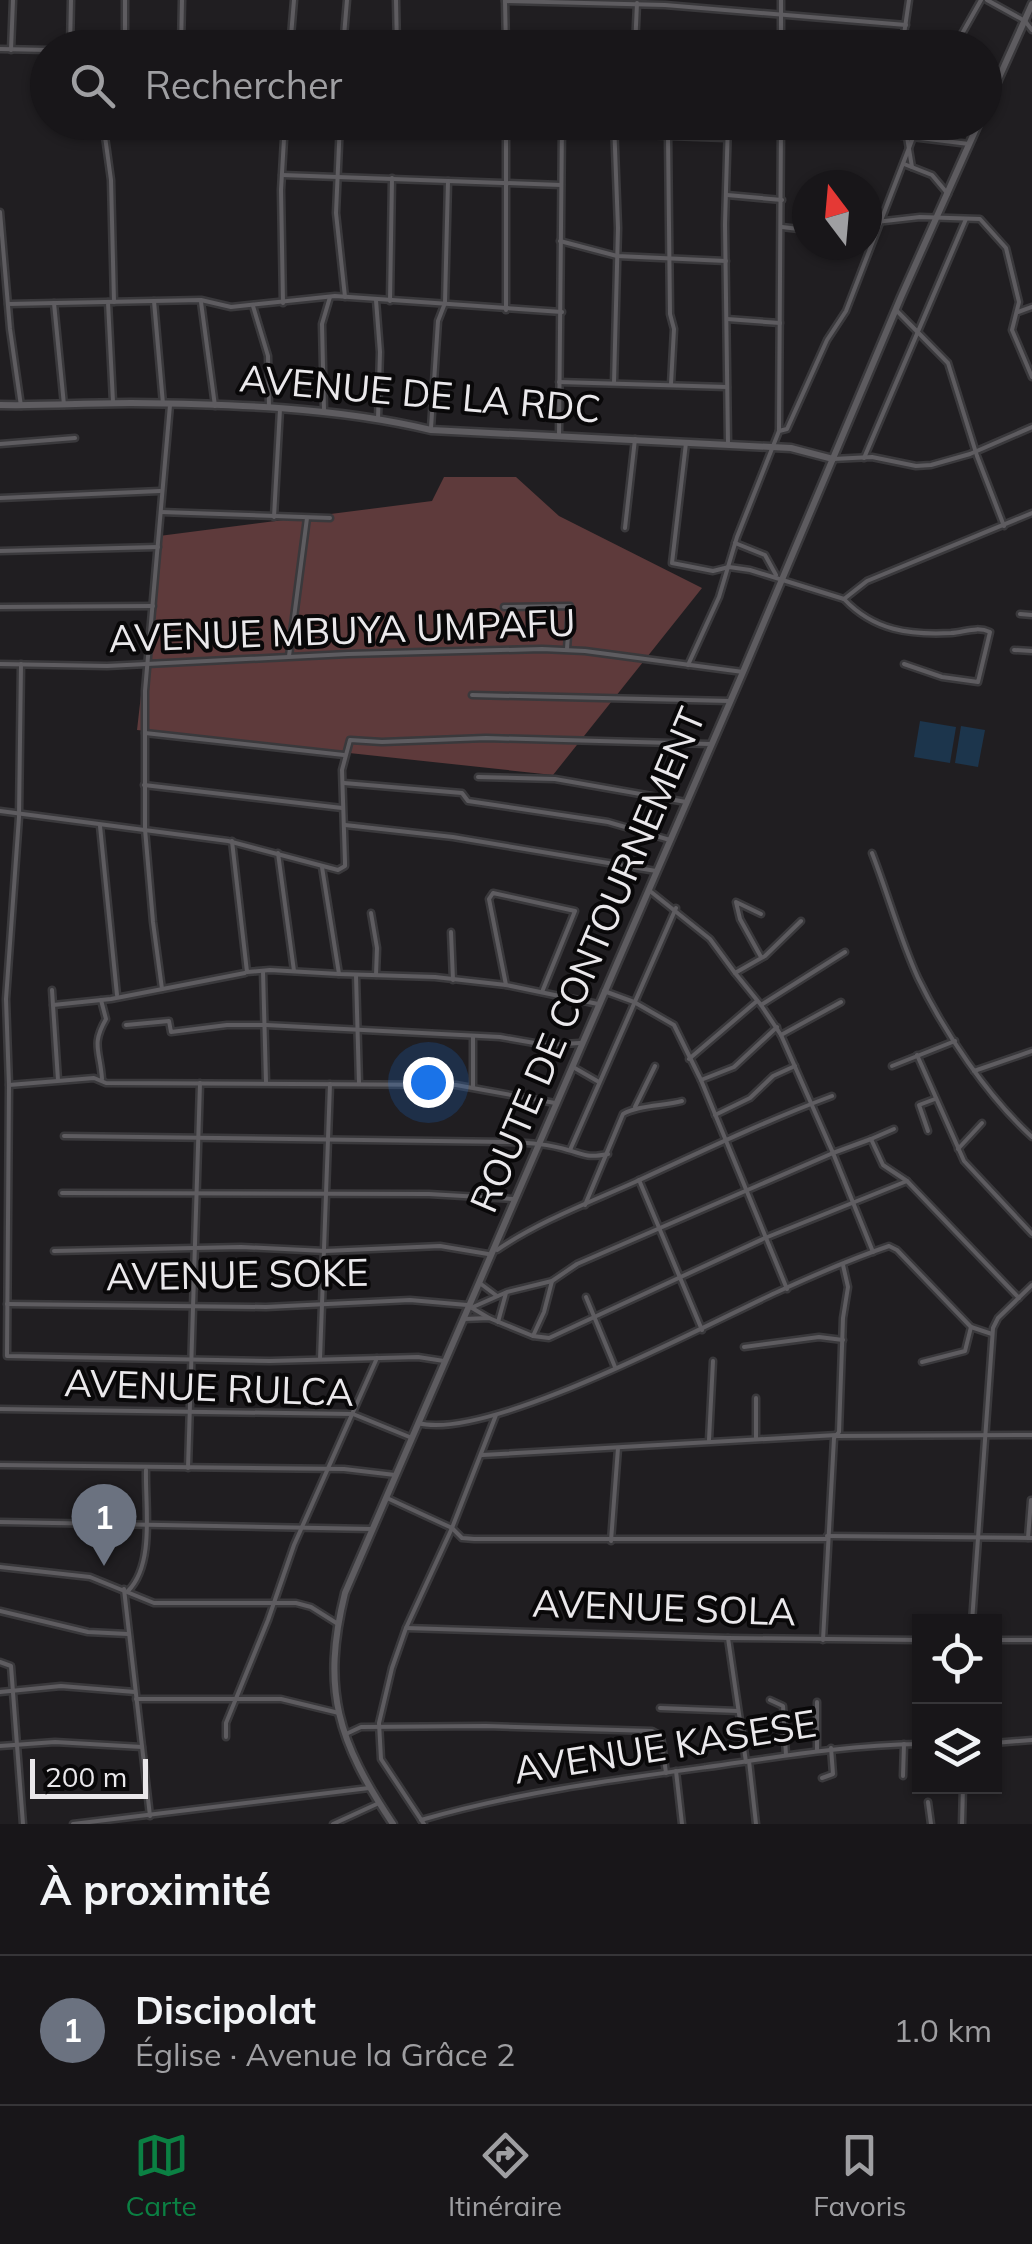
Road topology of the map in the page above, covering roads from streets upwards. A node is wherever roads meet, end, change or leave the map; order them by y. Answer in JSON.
{"nodes":[{"id":1,"x":13,"y":0,"type":"edge"},
{"id":2,"x":71,"y":0,"type":"edge"},
{"id":3,"x":125,"y":0,"type":"edge"},
{"id":4,"x":182,"y":0,"type":"edge"},
{"id":5,"x":294,"y":0,"type":"edge"},
{"id":6,"x":348,"y":0,"type":"edge"},
{"id":7,"x":396,"y":0,"type":"edge"},
{"id":8,"x":781,"y":0,"type":"edge"},
{"id":9,"x":909,"y":0,"type":"edge"},
{"id":10,"x":984,"y":0,"type":"edge"},
{"id":11,"x":505,"y":1,"type":"edge"},
{"id":12,"x":636,"y":3,"type":"junction"},
{"id":13,"x":656,"y":4,"type":"edge"},
{"id":14,"x":1032,"y":4,"type":"edge"},
{"id":15,"x":781,"y":16,"type":"junction"},
{"id":16,"x":1024,"y":21,"type":"junction"},
{"id":17,"x":906,"y":25,"type":"junction"},
{"id":18,"x":70,"y":30,"type":"edge"},
{"id":19,"x":125,"y":30,"type":"edge"},
{"id":20,"x":181,"y":30,"type":"edge"},
{"id":21,"x":292,"y":30,"type":"edge"},
{"id":22,"x":346,"y":30,"type":"edge"},
{"id":23,"x":397,"y":30,"type":"edge"},
{"id":24,"x":506,"y":30,"type":"edge"},
{"id":25,"x":635,"y":30,"type":"edge"},
{"id":26,"x":781,"y":30,"type":"edge"},
{"id":27,"x":905,"y":30,"type":"edge"},
{"id":28,"x":965,"y":30,"type":"edge"},
{"id":29,"x":1032,"y":30,"type":"edge"},
{"id":30,"x":0,"y":48,"type":"edge"},
{"id":31,"x":11,"y":50,"type":"junction"},
{"id":32,"x":30,"y":50,"type":"edge"},
{"id":33,"x":1002,"y":70,"type":"edge"},
{"id":34,"x":105,"y":140,"type":"edge"},
{"id":35,"x":283,"y":140,"type":"edge"},
{"id":36,"x":339,"y":140,"type":"edge"},
{"id":37,"x":505,"y":140,"type":"edge"},
{"id":38,"x":562,"y":140,"type":"edge"},
{"id":39,"x":615,"y":140,"type":"edge"},
{"id":40,"x":668,"y":140,"type":"edge"},
{"id":41,"x":727,"y":140,"type":"edge"},
{"id":42,"x":781,"y":140,"type":"edge"},
{"id":43,"x":910,"y":140,"type":"edge"},
{"id":44,"x":936,"y":140,"type":"edge"},
{"id":45,"x":972,"y":140,"type":"edge"},
{"id":46,"x":970,"y":144,"type":"junction"},
{"id":47,"x":910,"y":150,"type":"junction"},
{"id":48,"x":904,"y":164,"type":"junction"},
{"id":49,"x":912,"y":168,"type":"junction"},
{"id":50,"x":282,"y":175,"type":"junction"},
{"id":51,"x":337,"y":175,"type":"junction"},
{"id":52,"x":392,"y":178,"type":"junction"},
{"id":53,"x":448,"y":180,"type":"junction"},
{"id":54,"x":504,"y":184,"type":"junction"},
{"id":55,"x":561,"y":184,"type":"junction"},
{"id":56,"x":948,"y":194,"type":"junction"},
{"id":57,"x":727,"y":195,"type":"junction"},
{"id":58,"x":782,"y":200,"type":"junction"},
{"id":59,"x":0,"y":212,"type":"edge"},
{"id":60,"x":882,"y":217,"type":"edge"},
{"id":61,"x":937,"y":217,"type":"junction"},
{"id":62,"x":966,"y":219,"type":"junction"},
{"id":63,"x":882,"y":223,"type":"edge"},
{"id":64,"x":781,"y":227,"type":"junction"},
{"id":65,"x":792,"y":228,"type":"edge"},
{"id":66,"x":560,"y":240,"type":"junction"},
{"id":67,"x":618,"y":256,"type":"junction"},
{"id":68,"x":670,"y":258,"type":"junction"},
{"id":69,"x":865,"y":260,"type":"edge"},
{"id":70,"x":726,"y":261,"type":"junction"},
{"id":71,"x":330,"y":297,"type":"junction"},
{"id":72,"x":344,"y":297,"type":"junction"},
{"id":73,"x":201,"y":300,"type":"junction"},
{"id":74,"x":376,"y":300,"type":"junction"},
{"id":75,"x":390,"y":300,"type":"junction"},
{"id":76,"x":54,"y":302,"type":"junction"},
{"id":77,"x":111,"y":302,"type":"junction"},
{"id":78,"x":154,"y":302,"type":"junction"},
{"id":79,"x":283,"y":303,"type":"junction"},
{"id":80,"x":445,"y":303,"type":"junction"},
{"id":81,"x":8,"y":304,"type":"junction"},
{"id":82,"x":253,"y":305,"type":"junction"},
{"id":83,"x":1032,"y":307,"type":"edge"},
{"id":84,"x":506,"y":310,"type":"junction"},
{"id":85,"x":896,"y":310,"type":"junction"},
{"id":86,"x":562,"y":312,"type":"junction"},
{"id":87,"x":1016,"y":313,"type":"junction"},
{"id":88,"x":727,"y":319,"type":"junction"},
{"id":89,"x":780,"y":323,"type":"junction"},
{"id":90,"x":918,"y":330,"type":"junction"},
{"id":91,"x":1032,"y":377,"type":"edge"},
{"id":92,"x":559,"y":382,"type":"junction"},
{"id":93,"x":614,"y":383,"type":"junction"},
{"id":94,"x":670,"y":384,"type":"junction"},
{"id":95,"x":727,"y":387,"type":"junction"},
{"id":96,"x":114,"y":403,"type":"junction"},
{"id":97,"x":166,"y":404,"type":"junction"},
{"id":98,"x":0,"y":405,"type":"edge"},
{"id":99,"x":64,"y":405,"type":"junction"},
{"id":100,"x":21,"y":406,"type":"junction"},
{"id":101,"x":215,"y":406,"type":"junction"},
{"id":102,"x":269,"y":408,"type":"junction"},
{"id":103,"x":280,"y":409,"type":"junction"},
{"id":104,"x":324,"y":414,"type":"junction"},
{"id":105,"x":378,"y":419,"type":"junction"},
{"id":106,"x":1032,"y":427,"type":"edge"},
{"id":107,"x":431,"y":430,"type":"junction"},
{"id":108,"x":780,"y":431,"type":"junction"},
{"id":109,"x":559,"y":436,"type":"junction"},
{"id":110,"x":75,"y":438,"type":"dead end"},
{"id":111,"x":635,"y":439,"type":"junction"},
{"id":112,"x":686,"y":441,"type":"junction"},
{"id":113,"x":0,"y":444,"type":"edge"},
{"id":114,"x":728,"y":445,"type":"junction"},
{"id":115,"x":774,"y":448,"type":"junction"},
{"id":116,"x":976,"y":452,"type":"junction"},
{"id":117,"x":864,"y":458,"type":"junction"},
{"id":118,"x":834,"y":459,"type":"junction"},
{"id":119,"x":161,"y":491,"type":"junction"},
{"id":120,"x":0,"y":498,"type":"edge"},
{"id":121,"x":161,"y":512,"type":"junction"},
{"id":122,"x":1032,"y":514,"type":"edge"},
{"id":123,"x":274,"y":518,"type":"junction"},
{"id":124,"x":307,"y":518,"type":"junction"},
{"id":125,"x":330,"y":518,"type":"dead end"},
{"id":126,"x":1004,"y":526,"type":"junction"},
{"id":127,"x":626,"y":528,"type":"dead end"},
{"id":128,"x":736,"y":544,"type":"junction"},
{"id":129,"x":158,"y":547,"type":"junction"},
{"id":130,"x":0,"y":550,"type":"edge"},
{"id":131,"x":772,"y":563,"type":"junction"},
{"id":132,"x":729,"y":567,"type":"junction"},
{"id":133,"x":787,"y":567,"type":"junction"},
{"id":134,"x":779,"y":577,"type":"junction"},
{"id":135,"x":844,"y":599,"type":"junction"},
{"id":136,"x":153,"y":606,"type":"junction"},
{"id":137,"x":504,"y":607,"type":"dead end"},
{"id":138,"x":0,"y":608,"type":"edge"},
{"id":139,"x":1020,"y":614,"type":"dead end"},
{"id":140,"x":1032,"y":615,"type":"edge"},
{"id":141,"x":567,"y":649,"type":"junction"},
{"id":142,"x":1014,"y":650,"type":"dead end"},
{"id":143,"x":1032,"y":651,"type":"edge"},
{"id":144,"x":289,"y":656,"type":"junction"},
{"id":145,"x":148,"y":662,"type":"junction"},
{"id":146,"x":0,"y":664,"type":"edge"},
{"id":147,"x":21,"y":664,"type":"junction"},
{"id":148,"x":904,"y":664,"type":"dead end"},
{"id":149,"x":688,"y":665,"type":"junction"},
{"id":150,"x":744,"y":672,"type":"junction"},
{"id":151,"x":472,"y":694,"type":"dead end"},
{"id":152,"x":730,"y":701,"type":"junction"},
{"id":153,"x":146,"y":733,"type":"junction"},
{"id":154,"x":712,"y":744,"type":"junction"},
{"id":155,"x":344,"y":755,"type":"junction"},
{"id":156,"x":478,"y":778,"type":"dead end"},
{"id":157,"x":342,"y":783,"type":"junction"},
{"id":158,"x":144,"y":785,"type":"junction"},
{"id":159,"x":686,"y":802,"type":"junction"},
{"id":160,"x":342,"y":808,"type":"junction"},
{"id":161,"x":0,"y":812,"type":"edge"},
{"id":162,"x":20,"y":814,"type":"junction"},
{"id":163,"x":344,"y":825,"type":"junction"},
{"id":164,"x":100,"y":826,"type":"junction"},
{"id":165,"x":146,"y":829,"type":"junction"},
{"id":166,"x":670,"y":840,"type":"junction"},
{"id":167,"x":232,"y":842,"type":"junction"},
{"id":168,"x":278,"y":853,"type":"junction"},
{"id":169,"x":872,"y":854,"type":"dead end"},
{"id":170,"x":322,"y":865,"type":"junction"},
{"id":171,"x":656,"y":871,"type":"junction"},
{"id":172,"x":648,"y":890,"type":"junction"},
{"id":173,"x":676,"y":908,"type":"junction"},
{"id":174,"x":372,"y":913,"type":"dead end"},
{"id":175,"x":761,"y":914,"type":"dead end"},
{"id":176,"x":800,"y":922,"type":"dead end"},
{"id":177,"x":451,"y":932,"type":"dead end"},
{"id":178,"x":845,"y":952,"type":"dead end"},
{"id":179,"x":761,"y":957,"type":"junction"},
{"id":180,"x":294,"y":971,"type":"junction"},
{"id":181,"x":247,"y":972,"type":"junction"},
{"id":182,"x":263,"y":972,"type":"junction"},
{"id":183,"x":735,"y":973,"type":"junction"},
{"id":184,"x":340,"y":974,"type":"junction"},
{"id":185,"x":356,"y":974,"type":"junction"},
{"id":186,"x":376,"y":975,"type":"junction"},
{"id":187,"x":453,"y":980,"type":"junction"},
{"id":188,"x":506,"y":985,"type":"junction"},
{"id":189,"x":162,"y":989,"type":"junction"},
{"id":190,"x":52,"y":990,"type":"dead end"},
{"id":191,"x":604,"y":991,"type":"junction"},
{"id":192,"x":542,"y":992,"type":"junction"},
{"id":193,"x":117,"y":997,"type":"junction"},
{"id":194,"x":102,"y":1000,"type":"junction"},
{"id":195,"x":634,"y":1002,"type":"junction"},
{"id":196,"x":841,"y":1002,"type":"dead end"},
{"id":197,"x":759,"y":1003,"type":"junction"},
{"id":198,"x":598,"y":1004,"type":"junction"},
{"id":199,"x":53,"y":1005,"type":"junction"},
{"id":200,"x":126,"y":1024,"type":"dead end"},
{"id":201,"x":264,"y":1026,"type":"junction"},
{"id":202,"x":777,"y":1027,"type":"junction"},
{"id":203,"x":359,"y":1030,"type":"junction"},
{"id":204,"x":781,"y":1035,"type":"junction"},
{"id":205,"x":472,"y":1036,"type":"junction"},
{"id":206,"x":956,"y":1041,"type":"junction"},
{"id":207,"x":581,"y":1043,"type":"junction"},
{"id":208,"x":1032,"y":1051,"type":"edge"},
{"id":209,"x":917,"y":1056,"type":"junction"},
{"id":210,"x":689,"y":1059,"type":"junction"},
{"id":211,"x":571,"y":1066,"type":"junction"},
{"id":212,"x":655,"y":1066,"type":"dead end"},
{"id":213,"x":794,"y":1066,"type":"junction"},
{"id":214,"x":892,"y":1066,"type":"dead end"},
{"id":215,"x":974,"y":1070,"type":"junction"},
{"id":216,"x":102,"y":1079,"type":"junction"},
{"id":217,"x":700,"y":1080,"type":"junction"},
{"id":218,"x":58,"y":1082,"type":"junction"},
{"id":219,"x":599,"y":1082,"type":"junction"},
{"id":220,"x":200,"y":1083,"type":"junction"},
{"id":221,"x":266,"y":1083,"type":"junction"},
{"id":222,"x":330,"y":1083,"type":"junction"},
{"id":223,"x":359,"y":1083,"type":"junction"},
{"id":224,"x":10,"y":1085,"type":"junction"},
{"id":225,"x":472,"y":1088,"type":"junction"},
{"id":226,"x":832,"y":1096,"type":"dead end"},
{"id":227,"x":937,"y":1098,"type":"junction"},
{"id":228,"x":682,"y":1100,"type":"dead end"},
{"id":229,"x":555,"y":1102,"type":"junction"},
{"id":230,"x":812,"y":1104,"type":"junction"},
{"id":231,"x":635,"y":1108,"type":"junction"},
{"id":232,"x":714,"y":1115,"type":"junction"},
{"id":233,"x":982,"y":1122,"type":"dead end"},
{"id":234,"x":894,"y":1130,"type":"dead end"},
{"id":235,"x":928,"y":1132,"type":"dead end"},
{"id":236,"x":64,"y":1136,"type":"dead end"},
{"id":237,"x":1032,"y":1137,"type":"edge"},
{"id":238,"x":329,"y":1139,"type":"junction"},
{"id":239,"x":198,"y":1140,"type":"junction"},
{"id":240,"x":870,"y":1140,"type":"junction"},
{"id":241,"x":725,"y":1142,"type":"junction"},
{"id":242,"x":538,"y":1144,"type":"junction"},
{"id":243,"x":958,"y":1149,"type":"junction"},
{"id":244,"x":570,"y":1150,"type":"junction"},
{"id":245,"x":834,"y":1153,"type":"junction"},
{"id":246,"x":608,"y":1154,"type":"junction"},
{"id":247,"x":589,"y":1157,"type":"junction"},
{"id":248,"x":601,"y":1168,"type":"junction"},
{"id":249,"x":638,"y":1180,"type":"junction"},
{"id":250,"x":907,"y":1181,"type":"junction"},
{"id":251,"x":62,"y":1193,"type":"dead end"},
{"id":252,"x":746,"y":1193,"type":"junction"},
{"id":253,"x":196,"y":1194,"type":"junction"},
{"id":254,"x":327,"y":1195,"type":"junction"},
{"id":255,"x":514,"y":1199,"type":"junction"},
{"id":256,"x":585,"y":1204,"type":"junction"},
{"id":257,"x":855,"y":1204,"type":"junction"},
{"id":258,"x":660,"y":1230,"type":"junction"},
{"id":259,"x":1032,"y":1234,"type":"edge"},
{"id":260,"x":765,"y":1238,"type":"junction"},
{"id":261,"x":196,"y":1248,"type":"junction"},
{"id":262,"x":54,"y":1251,"type":"dead end"},
{"id":263,"x":325,"y":1251,"type":"junction"},
{"id":264,"x":873,"y":1252,"type":"junction"},
{"id":265,"x":490,"y":1254,"type":"junction"},
{"id":266,"x":843,"y":1265,"type":"junction"},
{"id":267,"x":681,"y":1278,"type":"junction"},
{"id":268,"x":552,"y":1281,"type":"junction"},
{"id":269,"x":478,"y":1282,"type":"junction"},
{"id":270,"x":1032,"y":1285,"type":"edge"},
{"id":271,"x":787,"y":1289,"type":"junction"},
{"id":272,"x":507,"y":1292,"type":"junction"},
{"id":273,"x":497,"y":1296,"type":"junction"},
{"id":274,"x":586,"y":1297,"type":"dead end"},
{"id":275,"x":1019,"y":1298,"type":"junction"},
{"id":276,"x":8,"y":1304,"type":"junction"},
{"id":277,"x":194,"y":1306,"type":"junction"},
{"id":278,"x":322,"y":1306,"type":"junction"},
{"id":279,"x":470,"y":1306,"type":"junction"},
{"id":280,"x":489,"y":1318,"type":"junction"},
{"id":281,"x":595,"y":1318,"type":"junction"},
{"id":282,"x":462,"y":1319,"type":"junction"},
{"id":283,"x":498,"y":1322,"type":"junction"},
{"id":284,"x":971,"y":1327,"type":"junction"},
{"id":285,"x":702,"y":1330,"type":"junction"},
{"id":286,"x":992,"y":1334,"type":"junction"},
{"id":287,"x":533,"y":1336,"type":"junction"},
{"id":288,"x":844,"y":1340,"type":"junction"},
{"id":289,"x":744,"y":1348,"type":"dead end"},
{"id":290,"x":378,"y":1357,"type":"junction"},
{"id":291,"x":191,"y":1359,"type":"junction"},
{"id":292,"x":320,"y":1359,"type":"junction"},
{"id":293,"x":445,"y":1361,"type":"junction"},
{"id":294,"x":713,"y":1361,"type":"dead end"},
{"id":295,"x":922,"y":1362,"type":"dead end"},
{"id":296,"x":616,"y":1368,"type":"junction"},
{"id":297,"x":756,"y":1398,"type":"dead end"},
{"id":298,"x":0,"y":1409,"type":"edge"},
{"id":299,"x":191,"y":1412,"type":"junction"},
{"id":300,"x":352,"y":1414,"type":"junction"},
{"id":301,"x":496,"y":1415,"type":"junction"},
{"id":302,"x":418,"y":1423,"type":"junction"},
{"id":303,"x":1032,"y":1435,"type":"edge"},
{"id":304,"x":836,"y":1436,"type":"junction"},
{"id":305,"x":985,"y":1436,"type":"junction"},
{"id":306,"x":412,"y":1438,"type":"junction"},
{"id":307,"x":756,"y":1439,"type":"junction"},
{"id":308,"x":710,"y":1440,"type":"junction"},
{"id":309,"x":618,"y":1448,"type":"junction"},
{"id":310,"x":482,"y":1455,"type":"junction"},
{"id":311,"x":0,"y":1465,"type":"edge"},
{"id":312,"x":146,"y":1468,"type":"junction"},
{"id":313,"x":188,"y":1468,"type":"junction"},
{"id":314,"x":328,"y":1470,"type":"junction"},
{"id":315,"x":395,"y":1475,"type":"junction"},
{"id":316,"x":386,"y":1497,"type":"junction"},
{"id":317,"x":1031,"y":1500,"type":"edge"},
{"id":318,"x":0,"y":1522,"type":"edge"},
{"id":319,"x":144,"y":1527,"type":"junction"},
{"id":320,"x":302,"y":1528,"type":"junction"},
{"id":321,"x":452,"y":1528,"type":"junction"},
{"id":322,"x":371,"y":1529,"type":"junction"},
{"id":323,"x":827,"y":1538,"type":"junction"},
{"id":324,"x":1030,"y":1538,"type":"edge"},
{"id":325,"x":976,"y":1539,"type":"junction"},
{"id":326,"x":611,"y":1540,"type":"junction"},
{"id":327,"x":0,"y":1567,"type":"edge"},
{"id":328,"x":126,"y":1590,"type":"junction"},
{"id":329,"x":275,"y":1601,"type":"junction"},
{"id":330,"x":0,"y":1611,"type":"edge"},
{"id":331,"x":972,"y":1614,"type":"edge"},
{"id":332,"x":338,"y":1624,"type":"junction"},
{"id":333,"x":406,"y":1628,"type":"junction"},
{"id":334,"x":128,"y":1634,"type":"junction"},
{"id":335,"x":728,"y":1638,"type":"junction"},
{"id":336,"x":823,"y":1640,"type":"junction"},
{"id":337,"x":912,"y":1640,"type":"edge"},
{"id":338,"x":1002,"y":1640,"type":"edge"},
{"id":339,"x":1032,"y":1640,"type":"edge"},
{"id":340,"x":0,"y":1662,"type":"edge"},
{"id":341,"x":14,"y":1690,"type":"junction"},
{"id":342,"x":0,"y":1692,"type":"edge"},
{"id":343,"x":135,"y":1692,"type":"junction"},
{"id":344,"x":136,"y":1699,"type":"junction"},
{"id":345,"x":234,"y":1700,"type":"junction"},
{"id":346,"x":770,"y":1700,"type":"dead end"},
{"id":347,"x":816,"y":1702,"type":"dead end"},
{"id":348,"x":660,"y":1708,"type":"dead end"},
{"id":349,"x":738,"y":1711,"type":"junction"},
{"id":350,"x":339,"y":1714,"type":"junction"},
{"id":351,"x":379,"y":1728,"type":"junction"},
{"id":352,"x":344,"y":1735,"type":"junction"},
{"id":353,"x":226,"y":1737,"type":"dead end"},
{"id":354,"x":1032,"y":1740,"type":"edge"},
{"id":355,"x":1002,"y":1742,"type":"edge"},
{"id":356,"x":904,"y":1744,"type":"junction"},
{"id":357,"x":912,"y":1744,"type":"edge"},
{"id":358,"x":18,"y":1745,"type":"junction"},
{"id":359,"x":0,"y":1746,"type":"edge"},
{"id":360,"x":142,"y":1747,"type":"junction"},
{"id":361,"x":831,"y":1748,"type":"junction"},
{"id":362,"x":818,"y":1750,"type":"junction"},
{"id":363,"x":786,"y":1755,"type":"junction"},
{"id":364,"x":748,"y":1761,"type":"junction"},
{"id":365,"x":676,"y":1772,"type":"junction"},
{"id":366,"x":666,"y":1773,"type":"junction"},
{"id":367,"x":903,"y":1776,"type":"dead end"},
{"id":368,"x":822,"y":1778,"type":"dead end"},
{"id":369,"x":368,"y":1788,"type":"junction"},
{"id":370,"x":963,"y":1794,"type":"edge"},
{"id":371,"x":928,"y":1802,"type":"dead end"},
{"id":372,"x":379,"y":1803,"type":"junction"},
{"id":373,"x":150,"y":1816,"type":"junction"},
{"id":374,"x":122,"y":1821,"type":"edge"},
{"id":375,"x":423,"y":1822,"type":"edge"},
{"id":376,"x":23,"y":1824,"type":"edge"},
{"id":377,"x":74,"y":1824,"type":"edge"},
{"id":378,"x":333,"y":1824,"type":"edge"},
{"id":379,"x":393,"y":1824,"type":"edge"},
{"id":380,"x":682,"y":1824,"type":"edge"},
{"id":381,"x":756,"y":1824,"type":"edge"},
{"id":382,"x":931,"y":1824,"type":"edge"},
{"id":383,"x":962,"y":1824,"type":"edge"}],
"edges":[{"from":1,"to":31,"type":"street"},
{"from":2,"to":18,"type":"street"},
{"from":3,"to":19,"type":"street"},
{"from":4,"to":20,"type":"street"},
{"from":5,"to":21,"type":"street"},
{"from":6,"to":22,"type":"street"},
{"from":7,"to":23,"type":"street"},
{"from":8,"to":15,"type":"street"},
{"from":9,"to":17,"type":"street"},
{"from":10,"to":16,"type":"street"},
{"from":10,"to":28,"type":"street"},
{"from":11,"to":12,"type":"street"},
{"from":11,"to":24,"type":"street"},
{"from":12,"to":13,"type":"street"},
{"from":12,"to":25,"type":"street"},
{"from":13,"to":15,"type":"street"},
{"from":14,"to":16,"type":"street"},
{"from":15,"to":17,"type":"street"},
{"from":15,"to":26,"type":"street"},
{"from":16,"to":29,"type":"street"},
{"from":16,"to":33,"type":"street"},
{"from":17,"to":27,"type":"street"},
{"from":30,"to":31,"type":"street"},
{"from":31,"to":32,"type":"street"},
{"from":34,"to":77,"type":"street"},
{"from":35,"to":50,"type":"street"},
{"from":36,"to":51,"type":"street"},
{"from":37,"to":54,"type":"street"},
{"from":38,"to":55,"type":"street"},
{"from":39,"to":67,"type":"street"},
{"from":40,"to":68,"type":"street"},
{"from":41,"to":57,"type":"street"},
{"from":42,"to":58,"type":"street"},
{"from":43,"to":47,"type":"street"},
{"from":44,"to":46,"type":"street"},
{"from":45,"to":46,"type":"street","name":"ROUTE DE CONTOURNEMENT"},
{"from":46,"to":56,"type":"street","name":"ROUTE DE CONTOURNEMENT"},
{"from":47,"to":48,"type":"street"},
{"from":47,"to":49,"type":"street"},
{"from":48,"to":49,"type":"street"},
{"from":48,"to":60,"type":"street"},
{"from":49,"to":56,"type":"street"},
{"from":50,"to":51,"type":"street"},
{"from":50,"to":79,"type":"street"},
{"from":51,"to":52,"type":"street"},
{"from":51,"to":72,"type":"street"},
{"from":52,"to":53,"type":"street"},
{"from":52,"to":75,"type":"street"},
{"from":53,"to":54,"type":"street"},
{"from":53,"to":80,"type":"street"},
{"from":54,"to":55,"type":"street"},
{"from":54,"to":84,"type":"street"},
{"from":55,"to":66,"type":"street"},
{"from":56,"to":61,"type":"street","name":"ROUTE DE CONTOURNEMENT"},
{"from":57,"to":58,"type":"street"},
{"from":57,"to":70,"type":"street"},
{"from":58,"to":64,"type":"street"},
{"from":59,"to":81,"type":"street"},
{"from":61,"to":62,"type":"street"},
{"from":61,"to":63,"type":"street"},
{"from":61,"to":85,"type":"street","name":"ROUTE DE CONTOURNEMENT"},
{"from":62,"to":87,"type":"street"},
{"from":62,"to":90,"type":"street"},
{"from":64,"to":65,"type":"street"},
{"from":64,"to":89,"type":"street"},
{"from":66,"to":67,"type":"street"},
{"from":66,"to":86,"type":"street"},
{"from":67,"to":68,"type":"street"},
{"from":67,"to":93,"type":"street"},
{"from":68,"to":70,"type":"street"},
{"from":68,"to":94,"type":"street"},
{"from":69,"to":108,"type":"street"},
{"from":70,"to":88,"type":"street"},
{"from":71,"to":72,"type":"street"},
{"from":71,"to":79,"type":"street"},
{"from":71,"to":104,"type":"street"},
{"from":72,"to":74,"type":"street"},
{"from":73,"to":78,"type":"street"},
{"from":73,"to":82,"type":"street"},
{"from":73,"to":101,"type":"street"},
{"from":74,"to":75,"type":"street"},
{"from":74,"to":105,"type":"street"},
{"from":75,"to":80,"type":"street"},
{"from":76,"to":77,"type":"street"},
{"from":76,"to":81,"type":"street"},
{"from":76,"to":99,"type":"street"},
{"from":77,"to":78,"type":"street"},
{"from":77,"to":96,"type":"street"},
{"from":78,"to":97,"type":"street"},
{"from":79,"to":82,"type":"street"},
{"from":80,"to":84,"type":"street"},
{"from":80,"to":107,"type":"street"},
{"from":81,"to":100,"type":"street"},
{"from":82,"to":102,"type":"street"},
{"from":83,"to":87,"type":"street"},
{"from":84,"to":86,"type":"street"},
{"from":85,"to":90,"type":"street"},
{"from":85,"to":118,"type":"street","name":"ROUTE DE CONTOURNEMENT"},
{"from":86,"to":92,"type":"street"},
{"from":87,"to":91,"type":"street"},
{"from":88,"to":89,"type":"street"},
{"from":88,"to":95,"type":"street"},
{"from":89,"to":108,"type":"street"},
{"from":90,"to":116,"type":"street"},
{"from":90,"to":117,"type":"street"},
{"from":92,"to":93,"type":"street"},
{"from":92,"to":109,"type":"street"},
{"from":93,"to":94,"type":"street"},
{"from":94,"to":95,"type":"street"},
{"from":95,"to":114,"type":"street"},
{"from":96,"to":97,"type":"street","name":"AVENUE DE LA RDC"},
{"from":96,"to":99,"type":"street","name":"AVENUE DE LA RDC"},
{"from":97,"to":101,"type":"street","name":"AVENUE DE LA RDC"},
{"from":97,"to":119,"type":"street"},
{"from":98,"to":100,"type":"street","name":"AVENUE DE LA RDC"},
{"from":99,"to":100,"type":"street","name":"AVENUE DE LA RDC"},
{"from":101,"to":102,"type":"street","name":"AVENUE DE LA RDC"},
{"from":102,"to":103,"type":"street","name":"AVENUE DE LA RDC"},
{"from":103,"to":104,"type":"street","name":"AVENUE DE LA RDC"},
{"from":103,"to":123,"type":"street"},
{"from":104,"to":105,"type":"street","name":"AVENUE DE LA RDC"},
{"from":105,"to":107,"type":"street","name":"AVENUE DE LA RDC"},
{"from":106,"to":116,"type":"street"},
{"from":107,"to":109,"type":"street","name":"AVENUE DE LA RDC"},
{"from":108,"to":115,"type":"street"},
{"from":109,"to":111,"type":"street","name":"AVENUE DE LA RDC"},
{"from":110,"to":113,"type":"street"},
{"from":111,"to":112,"type":"street","name":"AVENUE DE LA RDC"},
{"from":111,"to":127,"type":"street"},
{"from":112,"to":114,"type":"street","name":"AVENUE DE LA RDC"},
{"from":112,"to":132,"type":"street"},
{"from":114,"to":115,"type":"street","name":"AVENUE DE LA RDC"},
{"from":115,"to":118,"type":"street","name":"AVENUE DE LA RDC"},
{"from":115,"to":128,"type":"street"},
{"from":116,"to":117,"type":"street"},
{"from":116,"to":126,"type":"street"},
{"from":117,"to":118,"type":"street"},
{"from":118,"to":133,"type":"street","name":"ROUTE DE CONTOURNEMENT"},
{"from":119,"to":120,"type":"street"},
{"from":119,"to":121,"type":"street"},
{"from":121,"to":123,"type":"street"},
{"from":121,"to":129,"type":"street"},
{"from":122,"to":126,"type":"street"},
{"from":123,"to":124,"type":"street"},
{"from":124,"to":125,"type":"street"},
{"from":124,"to":144,"type":"street"},
{"from":126,"to":135,"type":"street"},
{"from":128,"to":131,"type":"street"},
{"from":128,"to":132,"type":"street"},
{"from":129,"to":130,"type":"street"},
{"from":129,"to":136,"type":"street"},
{"from":131,"to":133,"type":"street"},
{"from":131,"to":134,"type":"street"},
{"from":132,"to":134,"type":"street"},
{"from":132,"to":149,"type":"street"},
{"from":133,"to":134,"type":"street","name":"ROUTE DE CONTOURNEMENT"},
{"from":134,"to":135,"type":"street"},
{"from":134,"to":150,"type":"street","name":"ROUTE DE CONTOURNEMENT"},
{"from":135,"to":148,"type":"street"},
{"from":136,"to":138,"type":"street"},
{"from":136,"to":145,"type":"street"},
{"from":137,"to":141,"type":"street"},
{"from":139,"to":140,"type":"street"},
{"from":141,"to":144,"type":"street","name":"AVENUE MBUYA UMPAFU"},
{"from":141,"to":149,"type":"street","name":"AVENUE MBUYA UMPAFU"},
{"from":142,"to":143,"type":"street"},
{"from":144,"to":145,"type":"street","name":"AVENUE MBUYA UMPAFU"},
{"from":145,"to":147,"type":"street","name":"AVENUE MBUYA UMPAFU"},
{"from":145,"to":153,"type":"street"},
{"from":146,"to":147,"type":"street","name":"AVENUE MBUYA UMPAFU"},
{"from":147,"to":162,"type":"street"},
{"from":149,"to":150,"type":"street","name":"AVENUE MBUYA UMPAFU"},
{"from":150,"to":152,"type":"street","name":"ROUTE DE CONTOURNEMENT"},
{"from":151,"to":152,"type":"street"},
{"from":152,"to":154,"type":"street","name":"ROUTE DE CONTOURNEMENT"},
{"from":153,"to":155,"type":"street"},
{"from":153,"to":158,"type":"street"},
{"from":154,"to":155,"type":"street"},
{"from":154,"to":159,"type":"street","name":"ROUTE DE CONTOURNEMENT"},
{"from":155,"to":157,"type":"street"},
{"from":156,"to":159,"type":"street"},
{"from":157,"to":160,"type":"street"},
{"from":157,"to":166,"type":"street"},
{"from":158,"to":160,"type":"street"},
{"from":158,"to":165,"type":"street"},
{"from":159,"to":166,"type":"street","name":"ROUTE DE CONTOURNEMENT"},
{"from":160,"to":163,"type":"street"},
{"from":161,"to":162,"type":"street"},
{"from":162,"to":164,"type":"street"},
{"from":162,"to":224,"type":"street"},
{"from":163,"to":170,"type":"street"},
{"from":163,"to":171,"type":"street"},
{"from":164,"to":165,"type":"street"},
{"from":164,"to":193,"type":"street"},
{"from":165,"to":167,"type":"street"},
{"from":165,"to":189,"type":"street"},
{"from":166,"to":171,"type":"street","name":"ROUTE DE CONTOURNEMENT"},
{"from":167,"to":168,"type":"street"},
{"from":167,"to":181,"type":"street"},
{"from":168,"to":170,"type":"street"},
{"from":168,"to":180,"type":"street"},
{"from":169,"to":206,"type":"street"},
{"from":170,"to":184,"type":"street"},
{"from":171,"to":172,"type":"street","name":"ROUTE DE CONTOURNEMENT"},
{"from":172,"to":173,"type":"street"},
{"from":172,"to":191,"type":"street","name":"ROUTE DE CONTOURNEMENT"},
{"from":173,"to":183,"type":"street"},
{"from":173,"to":195,"type":"street"},
{"from":174,"to":186,"type":"street"},
{"from":175,"to":179,"type":"street"},
{"from":176,"to":179,"type":"street"},
{"from":177,"to":187,"type":"street"},
{"from":178,"to":197,"type":"street"},
{"from":179,"to":183,"type":"street"},
{"from":180,"to":182,"type":"street"},
{"from":180,"to":184,"type":"street"},
{"from":181,"to":182,"type":"street"},
{"from":181,"to":189,"type":"street"},
{"from":182,"to":201,"type":"street"},
{"from":183,"to":197,"type":"street"},
{"from":184,"to":185,"type":"street"},
{"from":185,"to":186,"type":"street"},
{"from":185,"to":203,"type":"street"},
{"from":186,"to":187,"type":"street"},
{"from":187,"to":188,"type":"street"},
{"from":188,"to":192,"type":"street"},
{"from":188,"to":192,"type":"street"},
{"from":189,"to":193,"type":"street"},
{"from":190,"to":199,"type":"street"},
{"from":191,"to":195,"type":"street"},
{"from":191,"to":198,"type":"street","name":"ROUTE DE CONTOURNEMENT"},
{"from":192,"to":198,"type":"street"},
{"from":193,"to":194,"type":"street"},
{"from":194,"to":199,"type":"street"},
{"from":194,"to":216,"type":"street"},
{"from":195,"to":210,"type":"street"},
{"from":195,"to":219,"type":"street"},
{"from":196,"to":204,"type":"street"},
{"from":197,"to":202,"type":"street"},
{"from":197,"to":210,"type":"street"},
{"from":198,"to":207,"type":"street","name":"ROUTE DE CONTOURNEMENT"},
{"from":199,"to":218,"type":"street"},
{"from":200,"to":201,"type":"street"},
{"from":201,"to":203,"type":"street"},
{"from":201,"to":221,"type":"street"},
{"from":202,"to":204,"type":"street"},
{"from":202,"to":217,"type":"street"},
{"from":203,"to":205,"type":"street"},
{"from":203,"to":223,"type":"street"},
{"from":204,"to":213,"type":"street"},
{"from":205,"to":207,"type":"street"},
{"from":205,"to":225,"type":"street"},
{"from":206,"to":209,"type":"street"},
{"from":206,"to":215,"type":"street"},
{"from":207,"to":211,"type":"street","name":"ROUTE DE CONTOURNEMENT"},
{"from":208,"to":215,"type":"street"},
{"from":209,"to":214,"type":"street"},
{"from":209,"to":227,"type":"street"},
{"from":210,"to":217,"type":"street"},
{"from":211,"to":219,"type":"street"},
{"from":211,"to":229,"type":"street","name":"ROUTE DE CONTOURNEMENT"},
{"from":212,"to":231,"type":"street"},
{"from":213,"to":230,"type":"street"},
{"from":213,"to":232,"type":"street"},
{"from":215,"to":237,"type":"street"},
{"from":216,"to":218,"type":"street"},
{"from":216,"to":220,"type":"street"},
{"from":217,"to":232,"type":"street"},
{"from":218,"to":224,"type":"street"},
{"from":219,"to":244,"type":"street"},
{"from":220,"to":221,"type":"street"},
{"from":220,"to":239,"type":"street"},
{"from":221,"to":222,"type":"street"},
{"from":222,"to":223,"type":"street"},
{"from":222,"to":238,"type":"street"},
{"from":223,"to":225,"type":"street"},
{"from":224,"to":276,"type":"street"},
{"from":225,"to":229,"type":"street"},
{"from":226,"to":230,"type":"street"},
{"from":227,"to":235,"type":"street"},
{"from":227,"to":243,"type":"street"},
{"from":228,"to":231,"type":"street"},
{"from":229,"to":242,"type":"street","name":"ROUTE DE CONTOURNEMENT"},
{"from":230,"to":241,"type":"street"},
{"from":230,"to":245,"type":"street"},
{"from":231,"to":246,"type":"street"},
{"from":232,"to":241,"type":"street"},
{"from":233,"to":243,"type":"street"},
{"from":234,"to":240,"type":"street"},
{"from":236,"to":239,"type":"street"},
{"from":238,"to":239,"type":"street"},
{"from":238,"to":242,"type":"street"},
{"from":238,"to":254,"type":"street"},
{"from":239,"to":253,"type":"street"},
{"from":240,"to":245,"type":"street"},
{"from":240,"to":250,"type":"street"},
{"from":241,"to":249,"type":"street"},
{"from":241,"to":252,"type":"street"},
{"from":242,"to":244,"type":"street"},
{"from":242,"to":255,"type":"street","name":"ROUTE DE CONTOURNEMENT"},
{"from":243,"to":259,"type":"street"},
{"from":244,"to":247,"type":"street"},
{"from":245,"to":252,"type":"street"},
{"from":245,"to":257,"type":"street"},
{"from":246,"to":247,"type":"street"},
{"from":246,"to":248,"type":"street"},
{"from":247,"to":248,"type":"street"},
{"from":248,"to":256,"type":"street"},
{"from":249,"to":256,"type":"street"},
{"from":249,"to":258,"type":"street"},
{"from":250,"to":257,"type":"street"},
{"from":250,"to":275,"type":"street"},
{"from":251,"to":253,"type":"street"},
{"from":252,"to":258,"type":"street"},
{"from":252,"to":260,"type":"street"},
{"from":253,"to":254,"type":"street"},
{"from":253,"to":261,"type":"street"},
{"from":254,"to":255,"type":"street"},
{"from":254,"to":263,"type":"street"},
{"from":255,"to":265,"type":"street","name":"ROUTE DE CONTOURNEMENT"},
{"from":256,"to":265,"type":"street"},
{"from":257,"to":260,"type":"street"},
{"from":257,"to":264,"type":"street"},
{"from":258,"to":267,"type":"street"},
{"from":258,"to":268,"type":"street"},
{"from":260,"to":267,"type":"street"},
{"from":260,"to":271,"type":"street"},
{"from":261,"to":262,"type":"street"},
{"from":261,"to":263,"type":"street"},
{"from":261,"to":277,"type":"street"},
{"from":263,"to":265,"type":"street"},
{"from":263,"to":278,"type":"street"},
{"from":264,"to":266,"type":"street"},
{"from":264,"to":284,"type":"street"},
{"from":265,"to":269,"type":"street","name":"ROUTE DE CONTOURNEMENT"},
{"from":266,"to":271,"type":"street"},
{"from":266,"to":288,"type":"street"},
{"from":267,"to":281,"type":"street"},
{"from":267,"to":285,"type":"street"},
{"from":268,"to":272,"type":"street"},
{"from":268,"to":287,"type":"street"},
{"from":269,"to":273,"type":"street"},
{"from":269,"to":279,"type":"street","name":"ROUTE DE CONTOURNEMENT"},
{"from":270,"to":275,"type":"street"},
{"from":271,"to":285,"type":"street"},
{"from":272,"to":273,"type":"street"},
{"from":272,"to":283,"type":"street"},
{"from":273,"to":279,"type":"street"},
{"from":274,"to":281,"type":"street"},
{"from":275,"to":286,"type":"street"},
{"from":276,"to":277,"type":"street","name":"AVENUE SOKE"},
{"from":276,"to":291,"type":"street"},
{"from":277,"to":278,"type":"street","name":"AVENUE SOKE"},
{"from":277,"to":291,"type":"street"},
{"from":278,"to":279,"type":"street","name":"AVENUE SOKE"},
{"from":278,"to":292,"type":"street"},
{"from":279,"to":280,"type":"street"},
{"from":279,"to":282,"type":"street","name":"ROUTE DE CONTOURNEMENT"},
{"from":280,"to":282,"type":"street"},
{"from":280,"to":283,"type":"street"},
{"from":281,"to":287,"type":"street"},
{"from":281,"to":296,"type":"street"},
{"from":282,"to":293,"type":"street","name":"ROUTE DE CONTOURNEMENT"},
{"from":283,"to":287,"type":"street"},
{"from":284,"to":286,"type":"street"},
{"from":284,"to":295,"type":"street"},
{"from":285,"to":296,"type":"street"},
{"from":286,"to":305,"type":"street"},
{"from":288,"to":289,"type":"street"},
{"from":288,"to":304,"type":"street"},
{"from":290,"to":292,"type":"street"},
{"from":290,"to":293,"type":"street"},
{"from":290,"to":300,"type":"street"},
{"from":291,"to":292,"type":"street"},
{"from":291,"to":299,"type":"street"},
{"from":293,"to":302,"type":"street","name":"ROUTE DE CONTOURNEMENT"},
{"from":294,"to":308,"type":"street"},
{"from":296,"to":301,"type":"street"},
{"from":297,"to":307,"type":"street"},
{"from":298,"to":299,"type":"street","name":"AVENUE RULCA"},
{"from":299,"to":300,"type":"street","name":"AVENUE RULCA"},
{"from":299,"to":313,"type":"street"},
{"from":300,"to":306,"type":"street","name":"AVENUE RULCA"},
{"from":300,"to":314,"type":"street"},
{"from":301,"to":302,"type":"street"},
{"from":301,"to":310,"type":"street"},
{"from":302,"to":306,"type":"street","name":"ROUTE DE CONTOURNEMENT"},
{"from":303,"to":305,"type":"street"},
{"from":304,"to":305,"type":"street"},
{"from":304,"to":307,"type":"street"},
{"from":304,"to":323,"type":"street"},
{"from":305,"to":325,"type":"street"},
{"from":306,"to":315,"type":"street","name":"ROUTE DE CONTOURNEMENT"},
{"from":307,"to":308,"type":"street"},
{"from":308,"to":309,"type":"street"},
{"from":309,"to":310,"type":"street"},
{"from":309,"to":326,"type":"street"},
{"from":310,"to":321,"type":"street"},
{"from":311,"to":312,"type":"street"},
{"from":312,"to":313,"type":"street"},
{"from":312,"to":319,"type":"street"},
{"from":313,"to":314,"type":"street"},
{"from":314,"to":315,"type":"street"},
{"from":314,"to":320,"type":"street"},
{"from":315,"to":316,"type":"street","name":"ROUTE DE CONTOURNEMENT"},
{"from":316,"to":321,"type":"street"},
{"from":316,"to":322,"type":"street","name":"ROUTE DE CONTOURNEMENT"},
{"from":317,"to":324,"type":"street"},
{"from":318,"to":319,"type":"street"},
{"from":319,"to":320,"type":"street"},
{"from":319,"to":328,"type":"street"},
{"from":320,"to":322,"type":"street"},
{"from":320,"to":329,"type":"street"},
{"from":321,"to":326,"type":"street"},
{"from":321,"to":333,"type":"street"},
{"from":322,"to":332,"type":"street","name":"ROUTE DE CONTOURNEMENT"},
{"from":323,"to":325,"type":"street"},
{"from":323,"to":326,"type":"street"},
{"from":323,"to":336,"type":"street"},
{"from":324,"to":325,"type":"street"},
{"from":325,"to":331,"type":"street"},
{"from":327,"to":328,"type":"street"},
{"from":328,"to":329,"type":"street"},
{"from":328,"to":334,"type":"street"},
{"from":329,"to":332,"type":"street"},
{"from":329,"to":345,"type":"street"},
{"from":330,"to":334,"type":"street"},
{"from":332,"to":350,"type":"street","name":"ROUTE DE CONTOURNEMENT"},
{"from":333,"to":335,"type":"street","name":"AVENUE SOLA"},
{"from":333,"to":351,"type":"street"},
{"from":334,"to":343,"type":"street"},
{"from":335,"to":336,"type":"street","name":"AVENUE SOLA"},
{"from":335,"to":349,"type":"street"},
{"from":336,"to":337,"type":"street","name":"AVENUE SOLA"},
{"from":338,"to":339,"type":"street"},
{"from":340,"to":341,"type":"street"},
{"from":341,"to":342,"type":"street"},
{"from":341,"to":343,"type":"street"},
{"from":341,"to":358,"type":"street"},
{"from":343,"to":344,"type":"street"},
{"from":344,"to":345,"type":"street"},
{"from":344,"to":360,"type":"street"},
{"from":345,"to":350,"type":"street"},
{"from":345,"to":353,"type":"street"},
{"from":346,"to":363,"type":"street"},
{"from":347,"to":362,"type":"street"},
{"from":348,"to":349,"type":"street"},
{"from":349,"to":364,"type":"street"},
{"from":350,"to":352,"type":"street","name":"ROUTE DE CONTOURNEMENT"},
{"from":351,"to":352,"type":"street"},
{"from":351,"to":366,"type":"street"},
{"from":351,"to":375,"type":"street"},
{"from":352,"to":369,"type":"street","name":"ROUTE DE CONTOURNEMENT"},
{"from":354,"to":355,"type":"street"},
{"from":356,"to":357,"type":"street","name":"AVENUE KASESE"},
{"from":356,"to":361,"type":"street","name":"AVENUE KASESE"},
{"from":356,"to":367,"type":"street"},
{"from":358,"to":359,"type":"street"},
{"from":358,"to":360,"type":"street"},
{"from":358,"to":376,"type":"street"},
{"from":360,"to":373,"type":"street"},
{"from":361,"to":362,"type":"street","name":"AVENUE KASESE"},
{"from":361,"to":368,"type":"street"},
{"from":362,"to":363,"type":"street","name":"AVENUE KASESE"},
{"from":363,"to":364,"type":"street","name":"AVENUE KASESE"},
{"from":364,"to":365,"type":"street","name":"AVENUE KASESE"},
{"from":364,"to":381,"type":"street"},
{"from":365,"to":366,"type":"street","name":"AVENUE KASESE"},
{"from":365,"to":380,"type":"street"},
{"from":366,"to":375,"type":"street","name":"AVENUE KASESE"},
{"from":369,"to":372,"type":"street","name":"ROUTE DE CONTOURNEMENT"},
{"from":369,"to":373,"type":"street"},
{"from":370,"to":383,"type":"street"},
{"from":371,"to":382,"type":"street"},
{"from":372,"to":378,"type":"street"},
{"from":372,"to":379,"type":"street","name":"ROUTE DE CONTOURNEMENT"},
{"from":373,"to":374,"type":"street"},
{"from":374,"to":377,"type":"street"}]}
